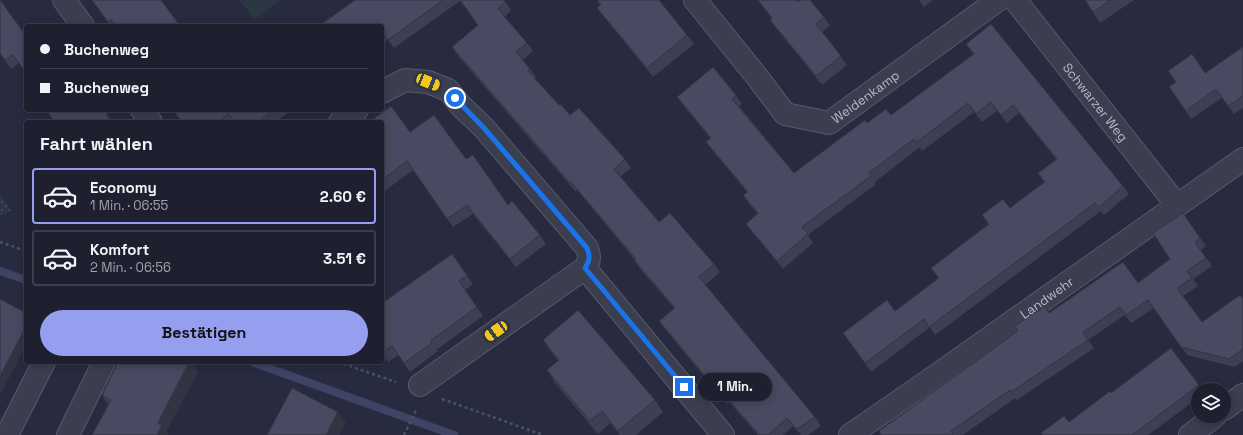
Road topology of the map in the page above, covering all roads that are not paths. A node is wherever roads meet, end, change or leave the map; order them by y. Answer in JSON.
{"nodes":[{"id":1,"x":64,"y":0,"type":"edge"},
{"id":2,"x":695,"y":0,"type":"edge"},
{"id":3,"x":998,"y":0,"type":"edge"},
{"id":4,"x":1015,"y":0,"type":"edge"},
{"id":5,"x":82,"y":24,"type":"edge"},
{"id":6,"x":384,"y":91,"type":"edge"},
{"id":7,"x":354,"y":112,"type":"edge"},
{"id":8,"x":343,"y":120,"type":"edge"},
{"id":9,"x":1243,"y":159,"type":"edge"},
{"id":10,"x":1177,"y":205,"type":"junction"},
{"id":11,"x":585,"y":268,"type":"junction"},
{"id":12,"x":43,"y":364,"type":"edge"},
{"id":13,"x":103,"y":364,"type":"edge"},
{"id":14,"x":420,"y":395,"type":"road end"},
{"id":15,"x":1243,"y":395,"type":"edge"},
{"id":16,"x":1231,"y":404,"type":"edge"},
{"id":17,"x":1206,"y":423,"type":"edge"},
{"id":18,"x":8,"y":435,"type":"edge"},
{"id":19,"x":68,"y":435,"type":"edge"},
{"id":20,"x":723,"y":435,"type":"edge"},
{"id":21,"x":850,"y":435,"type":"edge"},
{"id":22,"x":1190,"y":435,"type":"edge"}],
"edges":[{"from":1,"to":5,"type":"street"},
{"from":2,"to":3,"type":"street","name":"Weidenkamp"},
{"from":4,"to":10,"type":"street","name":"Schwarzer Weg"},
{"from":6,"to":11,"type":"street"},
{"from":7,"to":8,"type":"street"},
{"from":9,"to":10,"type":"street","name":"Landwehr"},
{"from":10,"to":21,"type":"street","name":"Landwehr"},
{"from":11,"to":14,"type":"street"},
{"from":11,"to":20,"type":"street"},
{"from":12,"to":18,"type":"street"},
{"from":13,"to":19,"type":"street"},
{"from":15,"to":16,"type":"street"},
{"from":17,"to":22,"type":"street"}]}
